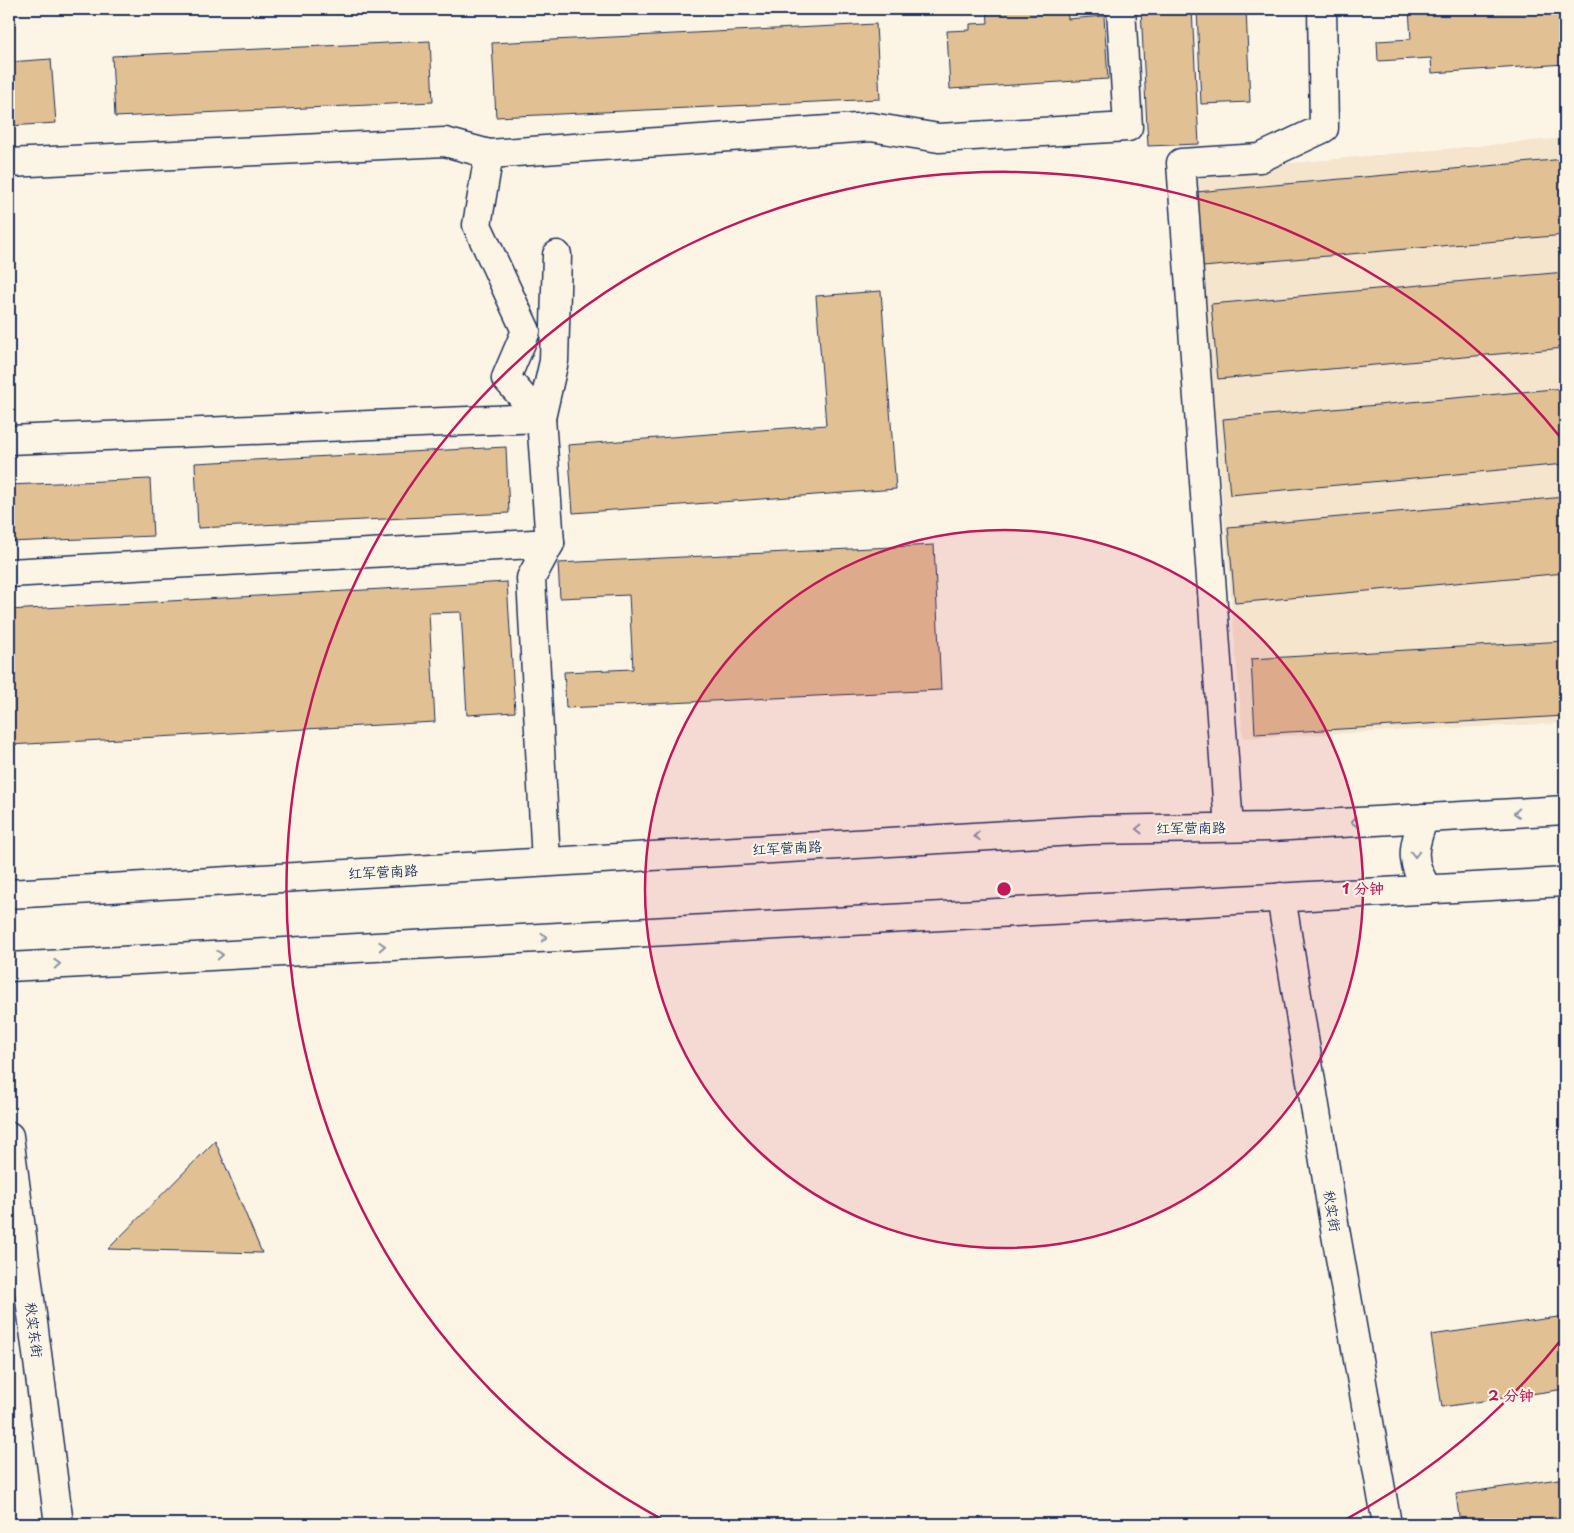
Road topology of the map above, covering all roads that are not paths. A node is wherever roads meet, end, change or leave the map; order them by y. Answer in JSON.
{"nodes":[{"id":1,"x":1121,"y":9,"type":"edge"},
{"id":2,"x":1322,"y":9,"type":"edge"},
{"id":3,"x":488,"y":154,"type":"junction"},
{"id":4,"x":9,"y":163,"type":"edge"},
{"id":5,"x":557,"y":255,"type":"dead end"},
{"id":6,"x":541,"y":418,"type":"junction"},
{"id":7,"x":9,"y":440,"type":"edge"},
{"id":8,"x":550,"y":543,"type":"junction"},
{"id":9,"x":9,"y":573,"type":"edge"},
{"id":10,"x":1565,"y":810,"type":"edge"},
{"id":11,"x":1424,"y":818,"type":"junction"},
{"id":12,"x":1229,"y":827,"type":"junction"},
{"id":13,"x":546,"y":862,"type":"junction"},
{"id":14,"x":1565,"y":882,"type":"edge"},
{"id":15,"x":1428,"y":889,"type":"junction"},
{"id":16,"x":9,"y":894,"type":"edge"},
{"id":17,"x":1281,"y":897,"type":"junction"},
{"id":18,"x":9,"y":967,"type":"edge"},
{"id":19,"x":9,"y":1136,"type":"edge"},
{"id":20,"x":59,"y":1524,"type":"edge"},
{"id":21,"x":1386,"y":1524,"type":"edge"}],
"edges":[{"from":1,"to":3,"type":"street"},
{"from":2,"to":12,"type":"street"},
{"from":3,"to":4,"type":"street"},
{"from":3,"to":6,"type":"street"},
{"from":5,"to":6,"type":"street"},
{"from":6,"to":7,"type":"street"},
{"from":6,"to":8,"type":"street"},
{"from":8,"to":9,"type":"street"},
{"from":8,"to":13,"type":"street"},
{"from":10,"to":11,"type":"street","name":"红军营南路","one_way":true},
{"from":11,"to":12,"type":"street","name":"红军营南路","one_way":true},
{"from":11,"to":15,"type":"street","one_way":true},
{"from":12,"to":13,"type":"street","name":"红军营南路","one_way":true},
{"from":13,"to":16,"type":"street","name":"红军营南路"},
{"from":14,"to":15,"type":"street"},
{"from":15,"to":17,"type":"street"},
{"from":18,"to":17,"type":"street","one_way":true},
{"from":17,"to":21,"type":"street","name":"秋实街"},
{"from":19,"to":20,"type":"street","name":"秋实东街"}]}
